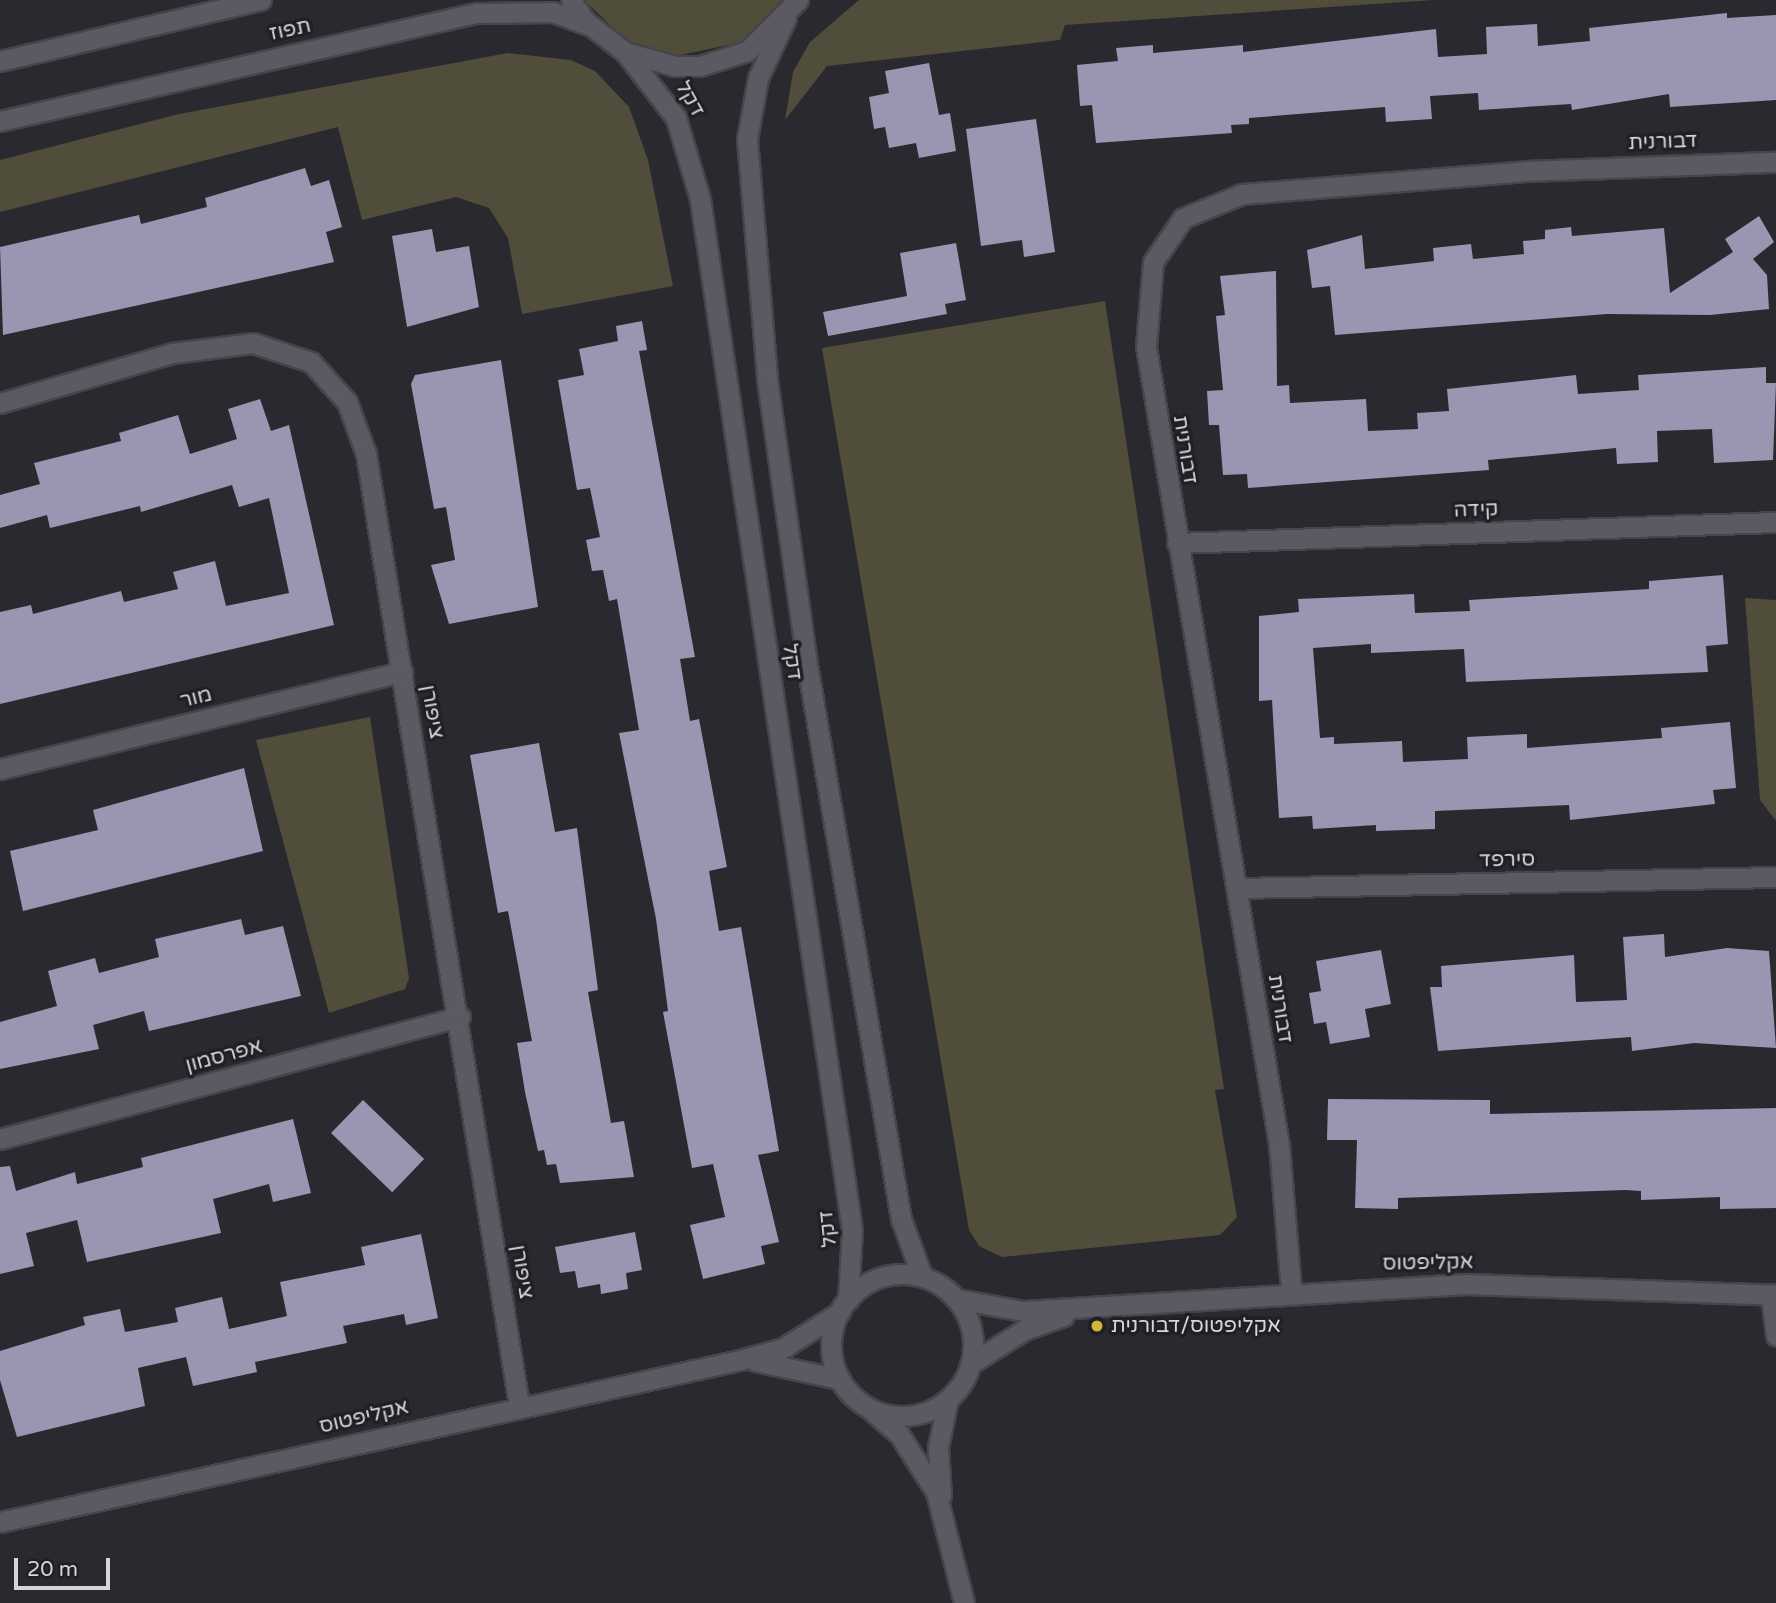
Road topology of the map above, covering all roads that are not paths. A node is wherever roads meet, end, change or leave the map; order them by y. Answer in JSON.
{"nodes":[{"id":1,"x":261,"y":0,"type":"edge"},
{"id":2,"x":571,"y":0,"type":"edge"},
{"id":3,"x":798,"y":0,"type":"edge"},
{"id":4,"x":786,"y":19,"type":"junction"},
{"id":5,"x":591,"y":26,"type":"junction"},
{"id":6,"x":625,"y":52,"type":"junction"},
{"id":7,"x":0,"y":61,"type":"edge"},
{"id":8,"x":0,"y":121,"type":"edge"},
{"id":9,"x":1776,"y":162,"type":"edge"},
{"id":10,"x":0,"y":402,"type":"edge"},
{"id":11,"x":1776,"y":523,"type":"edge"},
{"id":12,"x":1177,"y":543,"type":"junction"},
{"id":13,"x":402,"y":672,"type":"junction"},
{"id":14,"x":0,"y":769,"type":"edge"},
{"id":15,"x":1776,"y":877,"type":"edge"},
{"id":16,"x":1238,"y":888,"type":"junction"},
{"id":17,"x":460,"y":1017,"type":"junction"},
{"id":18,"x":0,"y":1139,"type":"edge"},
{"id":19,"x":922,"y":1276,"type":"junction"},
{"id":20,"x":1291,"y":1290,"type":"junction"},
{"id":21,"x":1773,"y":1295,"type":"edge"},
{"id":22,"x":957,"y":1299,"type":"junction"},
{"id":23,"x":844,"y":1306,"type":"junction"},
{"id":24,"x":1082,"y":1311,"type":"junction"},
{"id":25,"x":1776,"y":1336,"type":"edge"},
{"id":26,"x":740,"y":1360,"type":"junction"},
{"id":27,"x":970,"y":1364,"type":"junction"},
{"id":28,"x":840,"y":1379,"type":"junction"},
{"id":29,"x":948,"y":1399,"type":"junction"},
{"id":30,"x":519,"y":1405,"type":"junction"},
{"id":31,"x":869,"y":1408,"type":"junction"},
{"id":32,"x":942,"y":1514,"type":"junction"},
{"id":33,"x":0,"y":1522,"type":"edge"},
{"id":34,"x":964,"y":1603,"type":"edge"}],
"edges":[{"from":1,"to":7,"type":"street","name":"תפוז"},
{"from":2,"to":5,"type":"street"},
{"from":3,"to":4,"type":"street"},
{"from":4,"to":6,"type":"street"},
{"from":4,"to":19,"type":"street","name":"דקל"},
{"from":5,"to":6,"type":"street"},
{"from":5,"to":8,"type":"street","name":"תפוז"},
{"from":6,"to":23,"type":"street","name":"דקל"},
{"from":9,"to":12,"type":"street","name":"דבורנית"},
{"from":10,"to":13,"type":"street","name":"ציפורן"},
{"from":11,"to":12,"type":"street","name":"קידה"},
{"from":12,"to":16,"type":"street","name":"דבורנית"},
{"from":13,"to":14,"type":"street","name":"מור"},
{"from":13,"to":17,"type":"street","name":"ציפורן"},
{"from":15,"to":16,"type":"street","name":"סירפד"},
{"from":16,"to":20,"type":"street","name":"דבורנית"},
{"from":17,"to":18,"type":"street","name":"אפרסמון"},
{"from":17,"to":30,"type":"street","name":"ציפורן"},
{"from":19,"to":22,"type":"street"},
{"from":19,"to":23,"type":"street"},
{"from":20,"to":21,"type":"street","name":"אקליפטוס"},
{"from":20,"to":24,"type":"street","name":"אקליפטוס"},
{"from":21,"to":25,"type":"street"},
{"from":22,"to":24,"type":"street","name":"אקליפטוס"},
{"from":22,"to":27,"type":"street"},
{"from":23,"to":26,"type":"street","name":"אקליפטוס"},
{"from":23,"to":28,"type":"street"},
{"from":24,"to":27,"type":"street","name":"אקליפטוס"},
{"from":26,"to":28,"type":"street","name":"אקליפטוס"},
{"from":26,"to":30,"type":"street","name":"אקליפטוס"},
{"from":27,"to":29,"type":"street"},
{"from":28,"to":31,"type":"street"},
{"from":29,"to":31,"type":"street"},
{"from":29,"to":32,"type":"street"},
{"from":30,"to":33,"type":"street","name":"אקליפטוס"},
{"from":31,"to":32,"type":"street"},
{"from":32,"to":34,"type":"street"}]}
